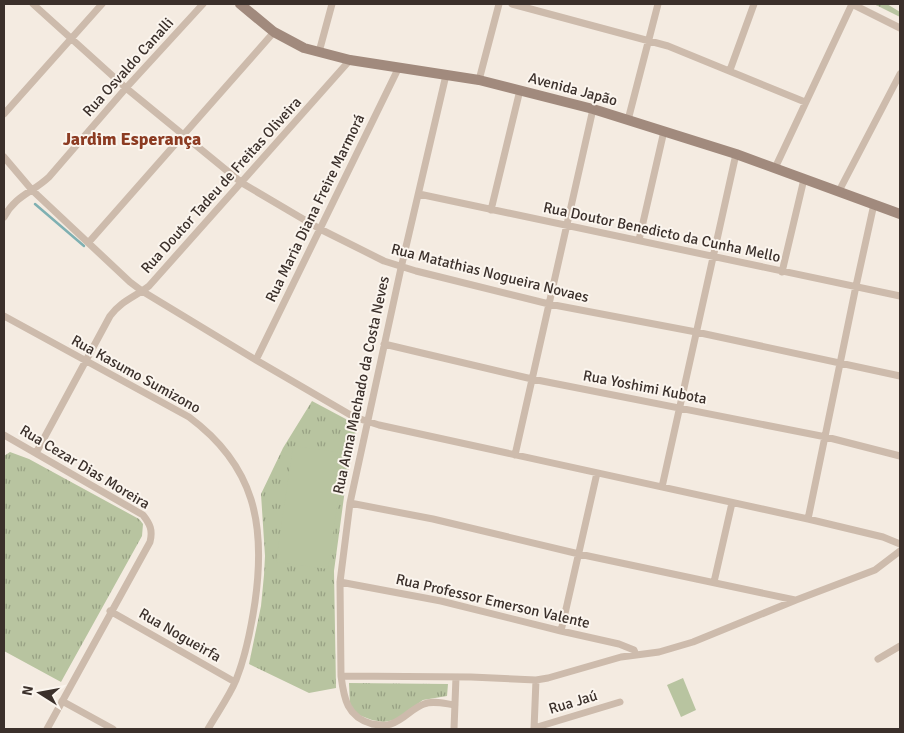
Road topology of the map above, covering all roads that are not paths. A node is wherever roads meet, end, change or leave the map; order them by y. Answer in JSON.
{"nodes":[{"id":1,"x":32,"y":4,"type":"edge"},
{"id":2,"x":102,"y":4,"type":"edge"},
{"id":3,"x":203,"y":4,"type":"edge"},
{"id":4,"x":240,"y":4,"type":"edge"},
{"id":5,"x":332,"y":4,"type":"edge"},
{"id":6,"x":499,"y":4,"type":"edge"},
{"id":7,"x":512,"y":4,"type":"edge"},
{"id":8,"x":658,"y":4,"type":"edge"},
{"id":9,"x":754,"y":4,"type":"edge"},
{"id":10,"x":852,"y":4,"type":"edge"},
{"id":11,"x":900,"y":28,"type":"edge"},
{"id":12,"x":274,"y":32,"type":"junction"},
{"id":13,"x":71,"y":38,"type":"junction"},
{"id":14,"x":648,"y":40,"type":"junction"},
{"id":15,"x":319,"y":52,"type":"junction"},
{"id":16,"x":350,"y":60,"type":"junction"},
{"id":17,"x":399,"y":67,"type":"junction"},
{"id":18,"x":730,"y":70,"type":"junction"},
{"id":19,"x":900,"y":74,"type":"edge"},
{"id":20,"x":446,"y":75,"type":"junction"},
{"id":21,"x":479,"y":80,"type":"junction"},
{"id":22,"x":126,"y":88,"type":"junction"},
{"id":23,"x":520,"y":90,"type":"junction"},
{"id":24,"x":805,"y":102,"type":"junction"},
{"id":25,"x":593,"y":109,"type":"junction"},
{"id":26,"x":4,"y":114,"type":"edge"},
{"id":27,"x":628,"y":120,"type":"junction"},
{"id":28,"x":664,"y":131,"type":"junction"},
{"id":29,"x":184,"y":137,"type":"junction"},
{"id":30,"x":736,"y":154,"type":"junction"},
{"id":31,"x":4,"y":157,"type":"edge"},
{"id":32,"x":775,"y":168,"type":"junction"},
{"id":33,"x":804,"y":179,"type":"junction"},
{"id":34,"x":242,"y":183,"type":"junction"},
{"id":35,"x":32,"y":190,"type":"junction"},
{"id":36,"x":839,"y":191,"type":"junction"},
{"id":37,"x":419,"y":194,"type":"junction"},
{"id":38,"x":874,"y":204,"type":"junction"},
{"id":39,"x":491,"y":210,"type":"junction"},
{"id":40,"x":900,"y":214,"type":"edge"},
{"id":41,"x":4,"y":217,"type":"edge"},
{"id":42,"x":567,"y":226,"type":"junction"},
{"id":43,"x":320,"y":229,"type":"junction"},
{"id":44,"x":639,"y":240,"type":"junction"},
{"id":45,"x":89,"y":242,"type":"junction"},
{"id":46,"x":713,"y":257,"type":"junction"},
{"id":47,"x":401,"y":268,"type":"junction"},
{"id":48,"x":782,"y":272,"type":"junction"},
{"id":49,"x":856,"y":286,"type":"junction"},
{"id":50,"x":142,"y":291,"type":"junction"},
{"id":51,"x":900,"y":296,"type":"edge"},
{"id":52,"x":548,"y":304,"type":"junction"},
{"id":53,"x":4,"y":316,"type":"edge"},
{"id":54,"x":696,"y":332,"type":"junction"},
{"id":55,"x":384,"y":344,"type":"junction"},
{"id":56,"x":256,"y":360,"type":"junction"},
{"id":57,"x":85,"y":362,"type":"junction"},
{"id":58,"x":841,"y":364,"type":"junction"},
{"id":59,"x":900,"y":376,"type":"edge"},
{"id":60,"x":532,"y":379,"type":"junction"},
{"id":61,"x":680,"y":408,"type":"junction"},
{"id":62,"x":367,"y":422,"type":"junction"},
{"id":63,"x":826,"y":437,"type":"junction"},
{"id":64,"x":5,"y":438,"type":"edge"},
{"id":65,"x":36,"y":453,"type":"junction"},
{"id":66,"x":515,"y":455,"type":"junction"},
{"id":67,"x":900,"y":456,"type":"edge"},
{"id":68,"x":597,"y":473,"type":"junction"},
{"id":69,"x":662,"y":488,"type":"junction"},
{"id":70,"x":350,"y":503,"type":"junction"},
{"id":71,"x":732,"y":504,"type":"junction"},
{"id":72,"x":808,"y":520,"type":"junction"},
{"id":73,"x":900,"y":544,"type":"edge"},
{"id":74,"x":900,"y":551,"type":"edge"},
{"id":75,"x":579,"y":554,"type":"junction"},
{"id":76,"x":340,"y":582,"type":"junction"},
{"id":77,"x":714,"y":582,"type":"junction"},
{"id":78,"x":796,"y":600,"type":"junction"},
{"id":79,"x":110,"y":611,"type":"junction"},
{"id":80,"x":561,"y":631,"type":"junction"},
{"id":81,"x":900,"y":646,"type":"edge"},
{"id":82,"x":636,"y":655,"type":"junction"},
{"id":83,"x":878,"y":658,"type":"dead end"},
{"id":84,"x":342,"y":676,"type":"junction"},
{"id":85,"x":456,"y":677,"type":"junction"},
{"id":86,"x":536,"y":680,"type":"junction"},
{"id":87,"x":235,"y":682,"type":"junction"},
{"id":88,"x":62,"y":701,"type":"junction"},
{"id":89,"x":620,"y":702,"type":"dead end"},
{"id":90,"x":455,"y":705,"type":"junction"},
{"id":91,"x":534,"y":728,"type":"edge"},
{"id":92,"x":47,"y":729,"type":"edge"},
{"id":93,"x":113,"y":729,"type":"edge"},
{"id":94,"x":208,"y":729,"type":"edge"},
{"id":95,"x":454,"y":729,"type":"edge"}],
"edges":[{"from":1,"to":13,"type":"street","name":"Rua Matathias Nogueira Novaes"},
{"from":2,"to":13,"type":"street"},
{"from":3,"to":22,"type":"street","name":"Rua Osvaldo Canalli"},
{"from":4,"to":12,"type":"main road","name":"Avenida Japão"},
{"from":5,"to":15,"type":"street"},
{"from":6,"to":21,"type":"street"},
{"from":7,"to":14,"type":"street"},
{"from":8,"to":14,"type":"street"},
{"from":9,"to":18,"type":"street"},
{"from":10,"to":11,"type":"street"},
{"from":10,"to":24,"type":"street"},
{"from":12,"to":15,"type":"main road","name":"Avenida Japão"},
{"from":12,"to":29,"type":"street"},
{"from":13,"to":22,"type":"street","name":"Rua Matathias Nogueira Novaes"},
{"from":13,"to":26,"type":"street"},
{"from":14,"to":18,"type":"street"},
{"from":14,"to":27,"type":"street"},
{"from":15,"to":16,"type":"main road","name":"Avenida Japão"},
{"from":16,"to":17,"type":"main road","name":"Avenida Japão"},
{"from":16,"to":34,"type":"street","name":"Rua Doutor Tadeu de Freitas Oliveira"},
{"from":17,"to":20,"type":"main road","name":"Avenida Japão"},
{"from":17,"to":43,"type":"street","name":"Rua Maria Diana Freire Marmorá"},
{"from":18,"to":24,"type":"street"},
{"from":19,"to":36,"type":"street"},
{"from":20,"to":21,"type":"main road","name":"Avenida Japão"},
{"from":20,"to":37,"type":"street","name":"Rua Anna Machado da Costa Neves"},
{"from":21,"to":23,"type":"main road","name":"Avenida Japão"},
{"from":22,"to":29,"type":"street","name":"Rua Matathias Nogueira Novaes"},
{"from":22,"to":35,"type":"street","name":"Rua Osvaldo Canalli"},
{"from":23,"to":25,"type":"main road","name":"Avenida Japão"},
{"from":23,"to":39,"type":"street"},
{"from":24,"to":32,"type":"street"},
{"from":25,"to":27,"type":"main road","name":"Avenida Japão"},
{"from":25,"to":42,"type":"street"},
{"from":27,"to":28,"type":"main road","name":"Avenida Japão"},
{"from":28,"to":30,"type":"main road","name":"Avenida Japão"},
{"from":28,"to":44,"type":"street"},
{"from":29,"to":34,"type":"street","name":"Rua Matathias Nogueira Novaes"},
{"from":29,"to":45,"type":"street"},
{"from":30,"to":32,"type":"main road","name":"Avenida Japão"},
{"from":30,"to":46,"type":"street"},
{"from":31,"to":35,"type":"street"},
{"from":32,"to":33,"type":"main road","name":"Avenida Japão"},
{"from":33,"to":36,"type":"main road","name":"Avenida Japão"},
{"from":33,"to":48,"type":"street"},
{"from":34,"to":43,"type":"street","name":"Rua Matathias Nogueira Novaes"},
{"from":34,"to":50,"type":"street","name":"Rua Doutor Tadeu de Freitas Oliveira"},
{"from":35,"to":41,"type":"street","name":"Rua Osvaldo Canalli"},
{"from":35,"to":45,"type":"street"},
{"from":36,"to":38,"type":"main road","name":"Avenida Japão"},
{"from":37,"to":39,"type":"street","name":"Rua Doutor Benedicto da Cunha Mello"},
{"from":37,"to":47,"type":"street","name":"Rua Anna Machado da Costa Neves"},
{"from":38,"to":40,"type":"main road","name":"Avenida Japão"},
{"from":38,"to":49,"type":"street"},
{"from":39,"to":42,"type":"street","name":"Rua Doutor Benedicto da Cunha Mello"},
{"from":42,"to":44,"type":"street","name":"Rua Doutor Benedicto da Cunha Mello"},
{"from":42,"to":52,"type":"street"},
{"from":43,"to":47,"type":"street","name":"Rua Matathias Nogueira Novaes"},
{"from":43,"to":56,"type":"street","name":"Rua Maria Diana Freire Marmorá"},
{"from":44,"to":46,"type":"street","name":"Rua Doutor Benedicto da Cunha Mello"},
{"from":45,"to":50,"type":"street"},
{"from":46,"to":48,"type":"street","name":"Rua Doutor Benedicto da Cunha Mello"},
{"from":46,"to":54,"type":"street"},
{"from":47,"to":52,"type":"street","name":"Rua Matathias Nogueira Novaes"},
{"from":47,"to":55,"type":"street","name":"Rua Anna Machado da Costa Neves"},
{"from":48,"to":49,"type":"street","name":"Rua Doutor Benedicto da Cunha Mello"},
{"from":49,"to":51,"type":"street","name":"Rua Doutor Benedicto da Cunha Mello"},
{"from":49,"to":58,"type":"street"},
{"from":50,"to":56,"type":"street"},
{"from":50,"to":57,"type":"street","name":"Rua Doutor Tadeu de Freitas Oliveira"},
{"from":52,"to":54,"type":"street","name":"Rua Matathias Nogueira Novaes"},
{"from":52,"to":60,"type":"street"},
{"from":53,"to":57,"type":"street","name":"Rua Kasumo Sumizono"},
{"from":54,"to":58,"type":"street","name":"Rua Matathias Nogueira Novaes"},
{"from":54,"to":61,"type":"street"},
{"from":55,"to":60,"type":"street","name":"Rua Yoshimi Kubota"},
{"from":55,"to":62,"type":"street","name":"Rua Anna Machado da Costa Neves"},
{"from":56,"to":62,"type":"street"},
{"from":57,"to":65,"type":"street","name":"Rua Doutor Tadeu de Freitas Oliveira"},
{"from":57,"to":87,"type":"street","name":"Rua Kasumo Sumizono"},
{"from":58,"to":59,"type":"street","name":"Rua Matathias Nogueira Novaes"},
{"from":58,"to":63,"type":"street"},
{"from":60,"to":61,"type":"street","name":"Rua Yoshimi Kubota"},
{"from":60,"to":66,"type":"street"},
{"from":61,"to":63,"type":"street","name":"Rua Yoshimi Kubota"},
{"from":61,"to":69,"type":"street"},
{"from":62,"to":66,"type":"street"},
{"from":62,"to":70,"type":"street","name":"Rua Anna Machado da Costa Neves"},
{"from":63,"to":67,"type":"street","name":"Rua Yoshimi Kubota"},
{"from":63,"to":72,"type":"street"},
{"from":64,"to":65,"type":"street","name":"Rua Cezar Dias Moreira"},
{"from":65,"to":79,"type":"street","name":"Rua Cezar Dias Moreira"},
{"from":66,"to":68,"type":"street"},
{"from":68,"to":69,"type":"street"},
{"from":68,"to":75,"type":"street"},
{"from":69,"to":71,"type":"street"},
{"from":70,"to":75,"type":"street"},
{"from":70,"to":76,"type":"street","name":"Rua Anna Machado da Costa Neves"},
{"from":71,"to":72,"type":"street"},
{"from":71,"to":77,"type":"street"},
{"from":72,"to":73,"type":"street"},
{"from":74,"to":78,"type":"street"},
{"from":75,"to":77,"type":"street"},
{"from":75,"to":80,"type":"street"},
{"from":76,"to":80,"type":"street","name":"Rua Professor Emerson Valente"},
{"from":76,"to":84,"type":"street","name":"Rua Anna Machado da Costa Neves"},
{"from":77,"to":78,"type":"street"},
{"from":78,"to":82,"type":"street"},
{"from":79,"to":87,"type":"street","name":"Rua Nogueirfa"},
{"from":79,"to":88,"type":"street"},
{"from":80,"to":82,"type":"street","name":"Rua Professor Emerson Valente"},
{"from":81,"to":83,"type":"street"},
{"from":82,"to":86,"type":"street"},
{"from":84,"to":85,"type":"street"},
{"from":84,"to":90,"type":"street","name":"Rua Anna Machado da Costa Neves"},
{"from":85,"to":86,"type":"street"},
{"from":85,"to":90,"type":"street"},
{"from":86,"to":91,"type":"street"},
{"from":87,"to":94,"type":"street","name":"Rua Kasumo Sumizono"},
{"from":88,"to":92,"type":"street"},
{"from":88,"to":93,"type":"street"},
{"from":89,"to":91,"type":"street","name":"Rua Jaú"},
{"from":90,"to":95,"type":"street"}]}
